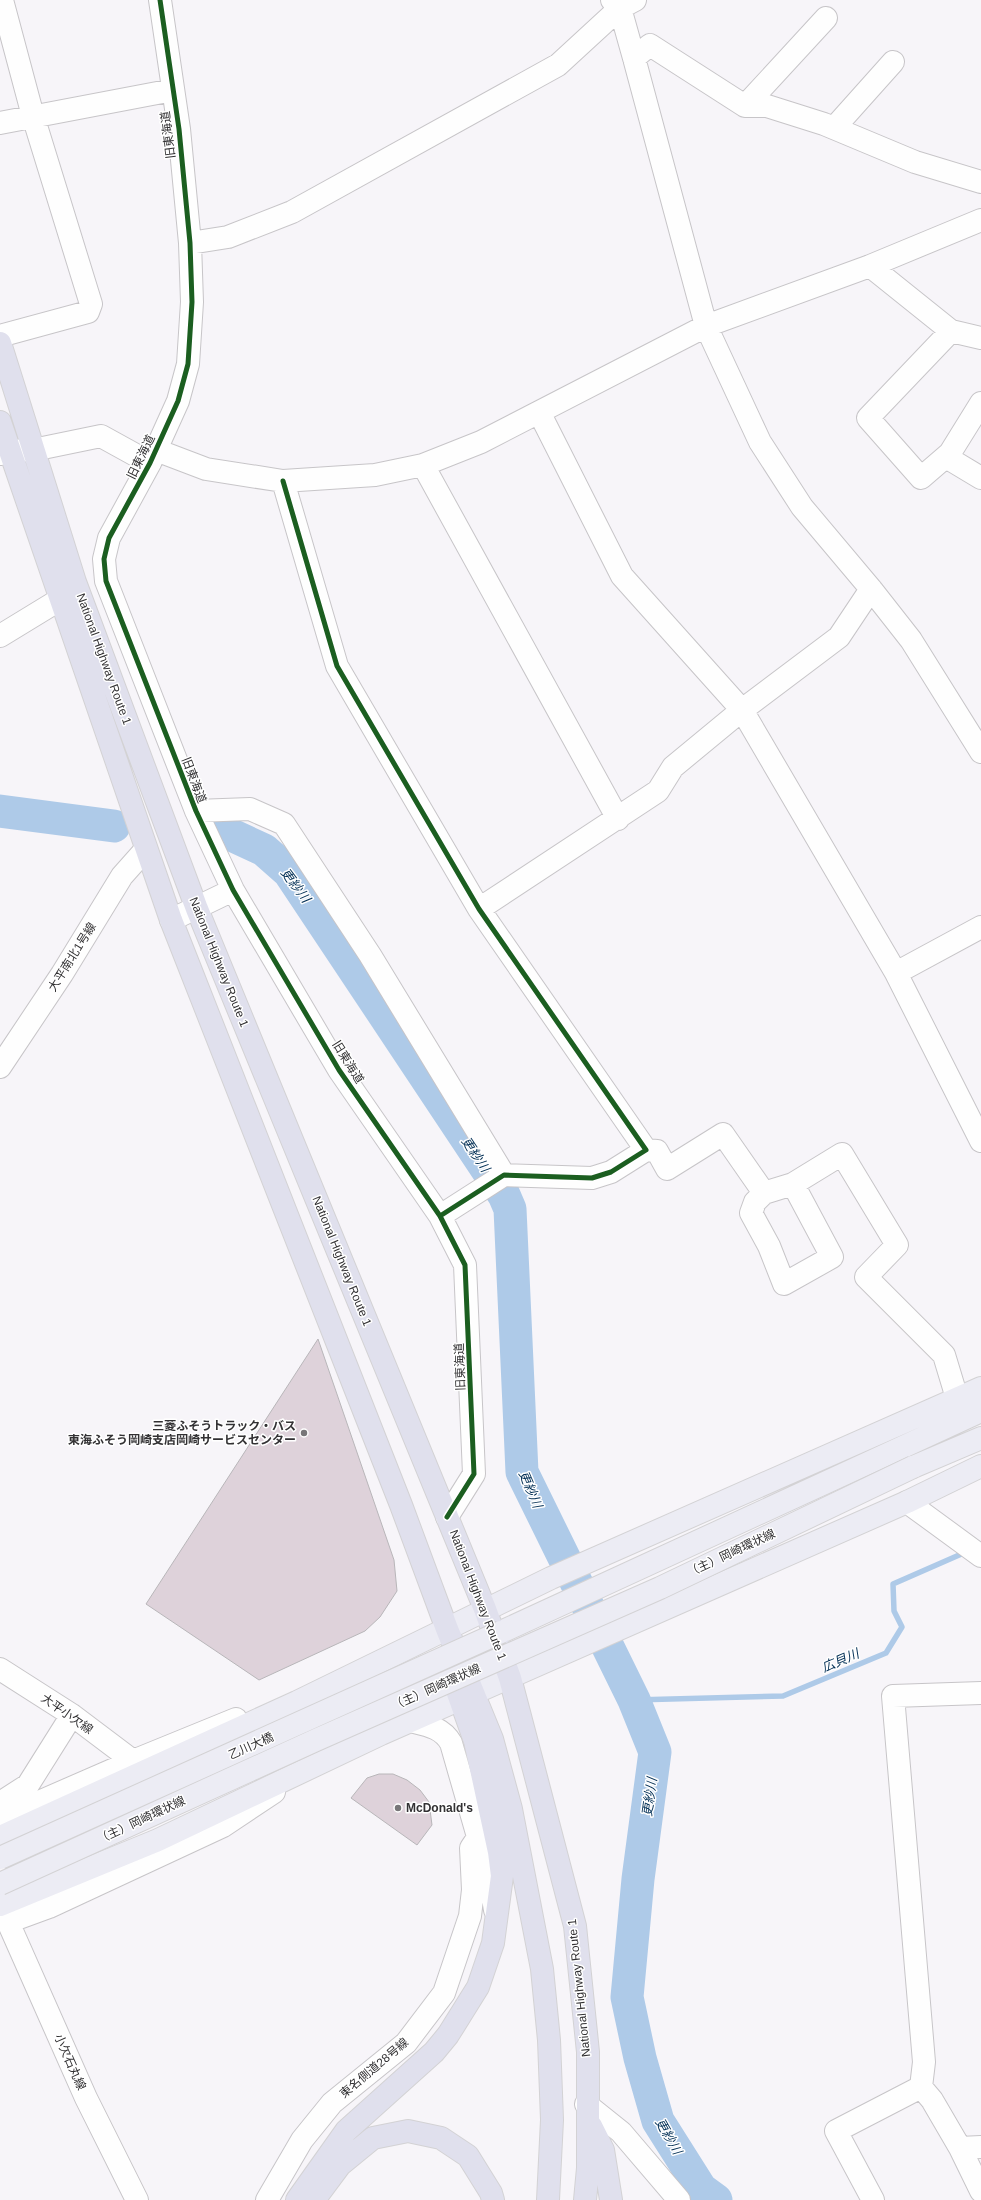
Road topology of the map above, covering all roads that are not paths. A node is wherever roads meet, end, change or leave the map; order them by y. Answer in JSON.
{"nodes":[{"id":1,"x":2,"y":0,"type":"edge"},
{"id":2,"x":160,"y":0,"type":"edge"},
{"id":3,"x":622,"y":3,"type":"edge"},
{"id":4,"x":826,"y":18,"type":"dead end"},
{"id":5,"x":634,"y":58,"type":"junction"},
{"id":6,"x":893,"y":62,"type":"dead end"},
{"id":7,"x":173,"y":90,"type":"junction"},
{"id":8,"x":745,"y":106,"type":"junction"},
{"id":9,"x":33,"y":116,"type":"junction"},
{"id":10,"x":0,"y":123,"type":"edge"},
{"id":11,"x":834,"y":128,"type":"junction"},
{"id":12,"x":981,"y":182,"type":"edge"},
{"id":13,"x":981,"y":220,"type":"edge"},
{"id":14,"x":190,"y":243,"type":"junction"},
{"id":15,"x":870,"y":266,"type":"junction"},
{"id":16,"x":706,"y":326,"type":"junction"},
{"id":17,"x":951,"y":331,"type":"junction"},
{"id":18,"x":0,"y":336,"type":"edge"},
{"id":19,"x":981,"y":338,"type":"edge"},
{"id":20,"x":0,"y":343,"type":"edge"},
{"id":21,"x":981,"y":404,"type":"edge"},
{"id":22,"x":539,"y":412,"type":"junction"},
{"id":23,"x":0,"y":422,"type":"edge"},
{"id":24,"x":33,"y":450,"type":"junction"},
{"id":25,"x":4,"y":452,"type":"edge"},
{"id":26,"x":153,"y":456,"type":"junction"},
{"id":27,"x":946,"y":457,"type":"junction"},
{"id":28,"x":423,"y":465,"type":"junction"},
{"id":29,"x":981,"y":478,"type":"edge"},
{"id":30,"x":283,"y":481,"type":"junction"},
{"id":31,"x":872,"y":589,"type":"junction"},
{"id":32,"x":60,"y":600,"type":"junction"},
{"id":33,"x":0,"y":636,"type":"edge"},
{"id":34,"x":742,"y":710,"type":"junction"},
{"id":35,"x":981,"y":752,"type":"edge"},
{"id":36,"x":196,"y":811,"type":"junction"},
{"id":37,"x":618,"y":819,"type":"junction"},
{"id":38,"x":146,"y":849,"type":"junction"},
{"id":39,"x":233,"y":890,"type":"junction"},
{"id":40,"x":197,"y":909,"type":"junction"},
{"id":41,"x":479,"y":909,"type":"junction"},
{"id":42,"x":171,"y":920,"type":"junction"},
{"id":43,"x":981,"y":927,"type":"edge"},
{"id":44,"x":896,"y":973,"type":"junction"},
{"id":45,"x":0,"y":1067,"type":"edge"},
{"id":46,"x":981,"y":1141,"type":"edge"},
{"id":47,"x":646,"y":1150,"type":"junction"},
{"id":48,"x":504,"y":1175,"type":"junction"},
{"id":49,"x":793,"y":1184,"type":"junction"},
{"id":50,"x":764,"y":1193,"type":"junction"},
{"id":51,"x":440,"y":1216,"type":"junction"},
{"id":52,"x":981,"y":1388,"type":"edge"},
{"id":53,"x":957,"y":1398,"type":"junction"},
{"id":54,"x":981,"y":1410,"type":"edge"},
{"id":55,"x":981,"y":1438,"type":"edge"},
{"id":56,"x":981,"y":1466,"type":"edge"},
{"id":57,"x":907,"y":1502,"type":"junction"},
{"id":58,"x":447,"y":1517,"type":"junction"},
{"id":59,"x":981,"y":1556,"type":"edge"},
{"id":60,"x":485,"y":1609,"type":"junction"},
{"id":61,"x":442,"y":1632,"type":"junction"},
{"id":62,"x":501,"y":1632,"type":"joint"},
{"id":63,"x":0,"y":1669,"type":"edge"},
{"id":64,"x":510,"y":1678,"type":"junction"},
{"id":65,"x":981,"y":1693,"type":"edge"},
{"id":66,"x":467,"y":1696,"type":"junction"},
{"id":67,"x":297,"y":1702,"type":"junction"},
{"id":68,"x":72,"y":1715,"type":"junction"},
{"id":69,"x":410,"y":1721,"type":"junction"},
{"id":70,"x":133,"y":1761,"type":"junction"},
{"id":71,"x":310,"y":1768,"type":"junction"},
{"id":72,"x":0,"y":1803,"type":"edge"},
{"id":73,"x":0,"y":1819,"type":"edge"},
{"id":74,"x":479,"y":1836,"type":"junction"},
{"id":75,"x":0,"y":1837,"type":"edge"},
{"id":76,"x":0,"y":1858,"type":"edge"},
{"id":77,"x":0,"y":1884,"type":"edge"},
{"id":78,"x":497,"y":1919,"type":"junction"},
{"id":79,"x":5,"y":1924,"type":"edge"},
{"id":80,"x":921,"y":2087,"type":"junction"},
{"id":81,"x":587,"y":2112,"type":"junction"},
{"id":82,"x":971,"y":2147,"type":"edge"},
{"id":83,"x":981,"y":2191,"type":"edge"},
{"id":84,"x":137,"y":2200,"type":"edge"},
{"id":85,"x":267,"y":2200,"type":"edge"},
{"id":86,"x":297,"y":2200,"type":"edge"},
{"id":87,"x":314,"y":2200,"type":"edge"},
{"id":88,"x":493,"y":2200,"type":"edge"},
{"id":89,"x":548,"y":2200,"type":"edge"},
{"id":90,"x":585,"y":2200,"type":"edge"},
{"id":91,"x":611,"y":2200,"type":"edge"},
{"id":92,"x":679,"y":2200,"type":"edge"},
{"id":93,"x":873,"y":2200,"type":"edge"}],
"edges":[{"from":1,"to":9,"type":"street"},
{"from":2,"to":7,"type":"street","name":"旧東海道"},
{"from":3,"to":5,"type":"street"},
{"from":3,"to":14,"type":"street"},
{"from":4,"to":8,"type":"street"},
{"from":5,"to":8,"type":"street"},
{"from":5,"to":16,"type":"street"},
{"from":6,"to":11,"type":"street"},
{"from":7,"to":9,"type":"street"},
{"from":7,"to":14,"type":"street","name":"旧東海道"},
{"from":8,"to":11,"type":"street"},
{"from":9,"to":10,"type":"street"},
{"from":9,"to":18,"type":"street"},
{"from":11,"to":12,"type":"street"},
{"from":13,"to":15,"type":"street"},
{"from":14,"to":26,"type":"street","name":"旧東海道"},
{"from":15,"to":16,"type":"street"},
{"from":15,"to":17,"type":"street"},
{"from":16,"to":22,"type":"street"},
{"from":16,"to":31,"type":"street"},
{"from":17,"to":19,"type":"street"},
{"from":17,"to":27,"type":"street"},
{"from":20,"to":24,"type":"highway","name":"National Highway Route 1"},
{"from":21,"to":27,"type":"street"},
{"from":22,"to":28,"type":"street"},
{"from":22,"to":34,"type":"street"},
{"from":23,"to":25,"type":"highway","name":"National Highway Route 1"},
{"from":24,"to":25,"type":"street"},
{"from":24,"to":26,"type":"street"},
{"from":24,"to":40,"type":"highway","name":"National Highway Route 1"},
{"from":25,"to":32,"type":"highway","name":"National Highway Route 1"},
{"from":26,"to":30,"type":"street"},
{"from":26,"to":36,"type":"street","name":"旧東海道"},
{"from":27,"to":29,"type":"street"},
{"from":28,"to":30,"type":"street"},
{"from":28,"to":37,"type":"street"},
{"from":30,"to":41,"type":"street"},
{"from":31,"to":34,"type":"street"},
{"from":31,"to":35,"type":"street"},
{"from":32,"to":33,"type":"street"},
{"from":32,"to":38,"type":"highway","name":"National Highway Route 1"},
{"from":34,"to":37,"type":"street"},
{"from":34,"to":44,"type":"street"},
{"from":36,"to":39,"type":"street","name":"旧東海道"},
{"from":36,"to":48,"type":"street"},
{"from":37,"to":41,"type":"street"},
{"from":38,"to":42,"type":"highway","name":"National Highway Route 1"},
{"from":38,"to":45,"type":"street","name":"大平南北1号線"},
{"from":39,"to":40,"type":"street"},
{"from":39,"to":51,"type":"street","name":"旧東海道"},
{"from":40,"to":42,"type":"street"},
{"from":40,"to":58,"type":"highway","name":"National Highway Route 1"},
{"from":41,"to":47,"type":"street"},
{"from":42,"to":61,"type":"highway","name":"National Highway Route 1"},
{"from":43,"to":44,"type":"street"},
{"from":44,"to":46,"type":"street"},
{"from":47,"to":48,"type":"street"},
{"from":47,"to":50,"type":"street"},
{"from":48,"to":51,"type":"street"},
{"from":49,"to":50,"type":"street"},
{"from":49,"to":50,"type":"street"},
{"from":49,"to":53,"type":"street"},
{"from":51,"to":58,"type":"street","name":"旧東海道"},
{"from":52,"to":53,"type":"main road"},
{"from":53,"to":60,"type":"main road"},
{"from":54,"to":62,"type":"main road","name":"（主）岡崎環状線"},
{"from":55,"to":77,"type":"main road","name":"（主）岡崎環状線","bridge":true},
{"from":56,"to":57,"type":"main road"},
{"from":57,"to":59,"type":"street"},
{"from":57,"to":64,"type":"main road"},
{"from":58,"to":60,"type":"highway","name":"National Highway Route 1"},
{"from":60,"to":61,"type":"main road"},
{"from":60,"to":64,"type":"highway","name":"National Highway Route 1"},
{"from":61,"to":66,"type":"highway","name":"National Highway Route 1"},
{"from":61,"to":67,"type":"main road"},
{"from":62,"to":76,"type":"main road","name":"乙川大橋","bridge":true},
{"from":63,"to":68,"type":"street","name":"大平小欠線"},
{"from":64,"to":66,"type":"main road"},
{"from":64,"to":81,"type":"highway","name":"National Highway Route 1"},
{"from":65,"to":80,"type":"street"},
{"from":66,"to":69,"type":"main road"},
{"from":66,"to":78,"type":"highway"},
{"from":66,"to":89,"type":"highway","name":"National Highway Route 1"},
{"from":67,"to":70,"type":"street"},
{"from":67,"to":75,"type":"main road"},
{"from":68,"to":70,"type":"street","name":"大平小欠線"},
{"from":68,"to":72,"type":"street"},
{"from":69,"to":71,"type":"main road"},
{"from":69,"to":74,"type":"street"},
{"from":70,"to":73,"type":"street"},
{"from":71,"to":79,"type":"main road"},
{"from":71,"to":79,"type":"street"},
{"from":74,"to":78,"type":"street"},
{"from":74,"to":85,"type":"street","name":"東名側道28号線"},
{"from":78,"to":86,"type":"highway"},
{"from":79,"to":84,"type":"street","name":"小欠石丸線"},
{"from":80,"to":82,"type":"street"},
{"from":80,"to":93,"type":"street"},
{"from":81,"to":90,"type":"highway","name":"National Highway Route 1"},
{"from":81,"to":91,"type":"highway"},
{"from":81,"to":92,"type":"street"},
{"from":82,"to":83,"type":"street"},
{"from":87,"to":88,"type":"highway"}]}
